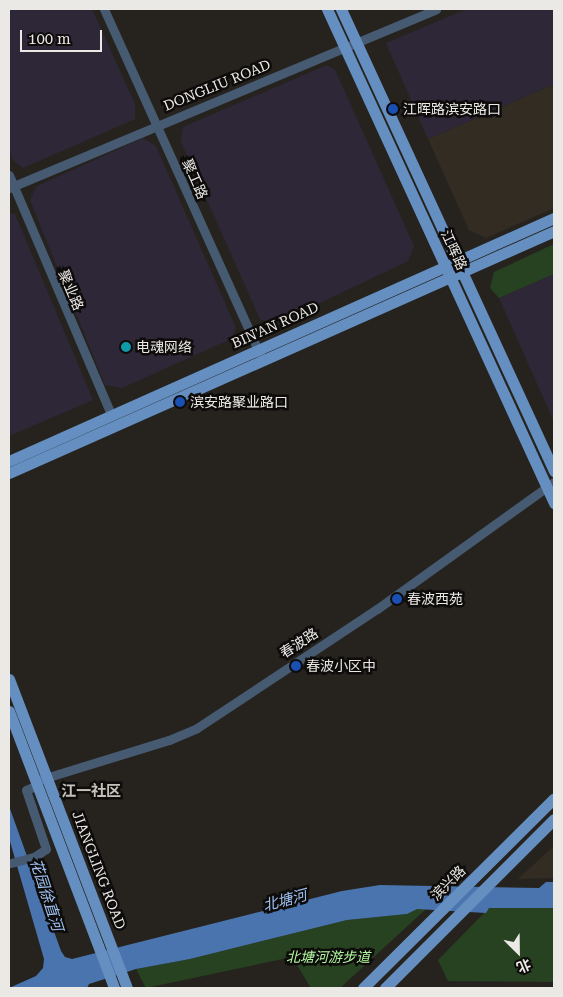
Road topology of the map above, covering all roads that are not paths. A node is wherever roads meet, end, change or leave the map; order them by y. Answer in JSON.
{"nodes":[{"id":1,"x":104,"y":9,"type":"edge"},
{"id":2,"x":327,"y":9,"type":"edge"},
{"id":3,"x":341,"y":9,"type":"edge"},
{"id":4,"x":436,"y":9,"type":"edge"},
{"id":5,"x":356,"y":42,"type":"junction"},
{"id":6,"x":345,"y":46,"type":"junction"},
{"id":7,"x":156,"y":125,"type":"junction"},
{"id":8,"x":9,"y":175,"type":"edge"},
{"id":9,"x":11,"y":187,"type":"edge"},
{"id":10,"x":554,"y":218,"type":"edge"},
{"id":11,"x":554,"y":232,"type":"edge"},
{"id":12,"x":453,"y":270,"type":"junction"},
{"id":13,"x":260,"y":355,"type":"junction"},
{"id":14,"x":111,"y":414,"type":"junction"},
{"id":15,"x":9,"y":461,"type":"edge"},
{"id":16,"x":554,"y":472,"type":"edge"},
{"id":17,"x":9,"y":473,"type":"edge"},
{"id":18,"x":550,"y":484,"type":"edge"},
{"id":19,"x":554,"y":503,"type":"edge"},
{"id":20,"x":9,"y":679,"type":"edge"},
{"id":21,"x":9,"y":711,"type":"edge"},
{"id":22,"x":48,"y":777,"type":"junction"},
{"id":23,"x":37,"y":783,"type":"junction"},
{"id":24,"x":554,"y":798,"type":"edge"},
{"id":25,"x":554,"y":819,"type":"edge"},
{"id":26,"x":10,"y":864,"type":"edge"},
{"id":27,"x":114,"y":988,"type":"edge"},
{"id":28,"x":127,"y":988,"type":"edge"},
{"id":29,"x":363,"y":988,"type":"edge"},
{"id":30,"x":385,"y":988,"type":"edge"}],
"edges":[{"from":1,"to":7,"type":"street","name":"聚工路"},
{"from":2,"to":6,"type":"main road","name":"江晖路"},
{"from":3,"to":5,"type":"main road","name":"江晖路"},
{"from":4,"to":5,"type":"street","name":"DONGLIU ROAD"},
{"from":5,"to":6,"type":"street","name":"DONGLIU ROAD"},
{"from":5,"to":12,"type":"main road","name":"江晖路"},
{"from":6,"to":7,"type":"street","name":"DONGLIU ROAD"},
{"from":6,"to":12,"type":"main road","name":"江晖路"},
{"from":7,"to":9,"type":"street","name":"DONGLIU ROAD"},
{"from":7,"to":13,"type":"street","name":"聚工路"},
{"from":8,"to":9,"type":"street","name":"聚业路"},
{"from":9,"to":14,"type":"street","name":"聚业路"},
{"from":10,"to":12,"type":"main road","name":"BIN'AN ROAD"},
{"from":11,"to":12,"type":"main road","name":"BIN'AN ROAD"},
{"from":12,"to":13,"type":"main road","name":"BIN'AN ROAD"},
{"from":12,"to":16,"type":"main road","name":"江晖路"},
{"from":12,"to":18,"type":"main road","name":"江晖路"},
{"from":13,"to":14,"type":"main road","name":"BIN'AN ROAD"},
{"from":13,"to":17,"type":"main road","name":"BIN'AN ROAD"},
{"from":14,"to":15,"type":"main road","name":"BIN'AN ROAD"},
{"from":18,"to":19,"type":"main road","name":"江晖路"},
{"from":18,"to":22,"type":"street","name":"春波路"},
{"from":20,"to":22,"type":"main road","name":"JIANGLING ROAD"},
{"from":21,"to":23,"type":"main road","name":"JIANGLING ROAD"},
{"from":22,"to":23,"type":"street","name":"春波路"},
{"from":22,"to":28,"type":"main road","name":"JIANGLING ROAD"},
{"from":23,"to":26,"type":"street","bridge":true},
{"from":23,"to":27,"type":"main road","name":"JIANGLING ROAD"},
{"from":24,"to":29,"type":"main road","name":"滨兴路"},
{"from":25,"to":30,"type":"main road"}]}
